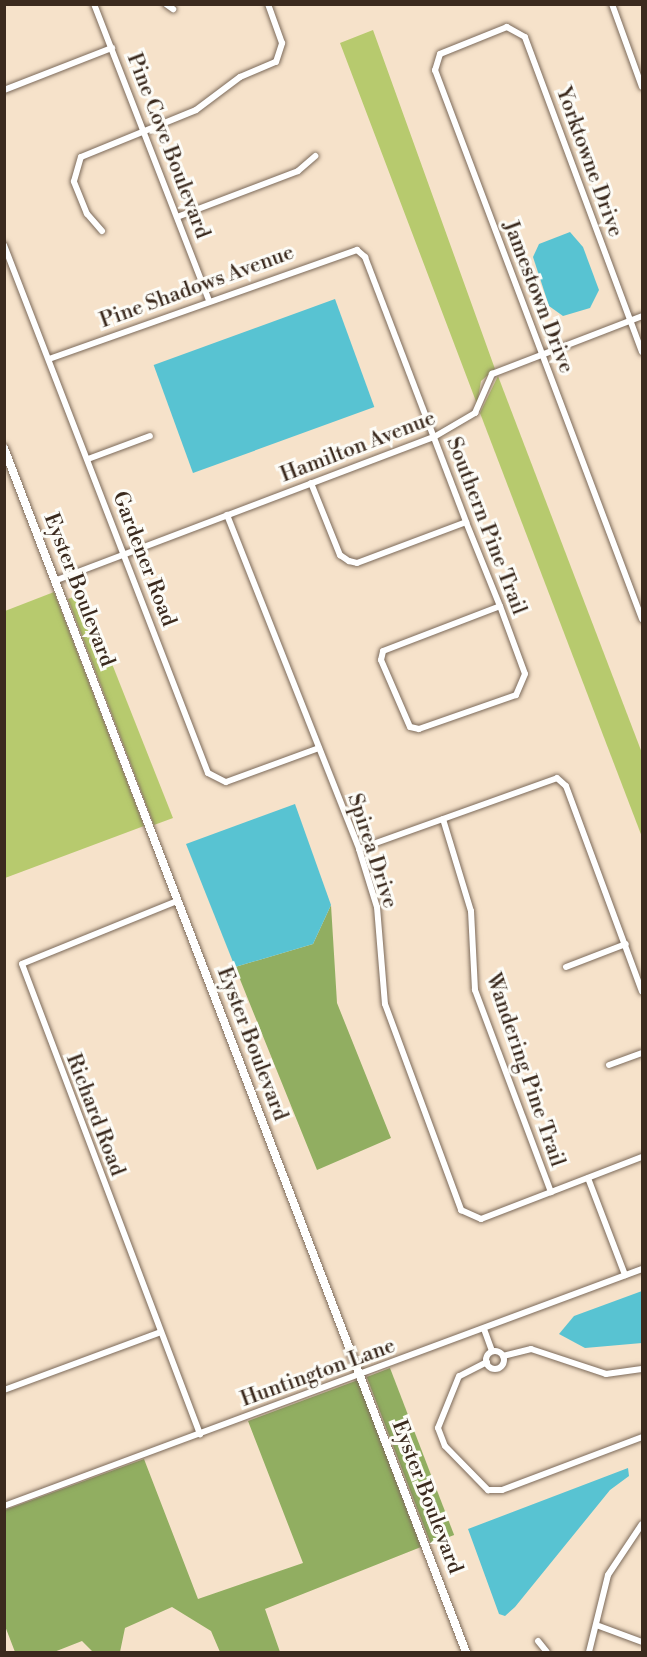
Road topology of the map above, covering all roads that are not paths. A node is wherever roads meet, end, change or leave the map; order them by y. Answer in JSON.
{"nodes":[{"id":1,"x":94,"y":4,"type":"edge"},
{"id":2,"x":166,"y":4,"type":"edge"},
{"id":3,"x":268,"y":4,"type":"edge"},
{"id":4,"x":612,"y":4,"type":"edge"},
{"id":5,"x":173,"y":9,"type":"dead end"},
{"id":6,"x":507,"y":27,"type":"joint"},
{"id":7,"x":112,"y":48,"type":"junction"},
{"id":8,"x":642,"y":87,"type":"edge"},
{"id":9,"x":4,"y":90,"type":"edge"},
{"id":10,"x":145,"y":129,"type":"junction"},
{"id":11,"x":315,"y":156,"type":"dead end"},
{"id":12,"x":177,"y":217,"type":"junction"},
{"id":13,"x":102,"y":231,"type":"dead end"},
{"id":14,"x":4,"y":245,"type":"edge"},
{"id":15,"x":357,"y":250,"type":"joint"},
{"id":16,"x":209,"y":300,"type":"junction"},
{"id":17,"x":642,"y":316,"type":"edge"},
{"id":18,"x":630,"y":320,"type":"junction"},
{"id":19,"x":642,"y":352,"type":"edge"},
{"id":20,"x":542,"y":355,"type":"junction"},
{"id":21,"x":49,"y":359,"type":"junction"},
{"id":22,"x":150,"y":436,"type":"dead end"},
{"id":23,"x":434,"y":438,"type":"junction"},
{"id":24,"x":6,"y":454,"type":"edge"},
{"id":25,"x":88,"y":459,"type":"junction"},
{"id":26,"x":310,"y":483,"type":"junction"},
{"id":27,"x":227,"y":515,"type":"junction"},
{"id":28,"x":466,"y":522,"type":"junction"},
{"id":29,"x":124,"y":554,"type":"junction"},
{"id":30,"x":57,"y":580,"type":"junction"},
{"id":31,"x":500,"y":606,"type":"junction"},
{"id":32,"x":642,"y":619,"type":"edge"},
{"id":33,"x":319,"y":748,"type":"junction"},
{"id":34,"x":443,"y":819,"type":"junction"},
{"id":35,"x":359,"y":849,"type":"junction"},
{"id":36,"x":177,"y":901,"type":"junction"},
{"id":37,"x":626,"y":944,"type":"junction"},
{"id":38,"x":566,"y":967,"type":"dead end"},
{"id":39,"x":642,"y":991,"type":"edge"},
{"id":40,"x":642,"y":1053,"type":"edge"},
{"id":41,"x":609,"y":1065,"type":"dead end"},
{"id":42,"x":642,"y":1157,"type":"edge"},
{"id":43,"x":588,"y":1178,"type":"junction"},
{"id":44,"x":551,"y":1192,"type":"junction"},
{"id":45,"x":642,"y":1269,"type":"edge"},
{"id":46,"x":625,"y":1275,"type":"junction"},
{"id":47,"x":484,"y":1329,"type":"junction"},
{"id":48,"x":161,"y":1332,"type":"junction"},
{"id":49,"x":492,"y":1352,"type":"junction"},
{"id":50,"x":503,"y":1356,"type":"junction"},
{"id":51,"x":487,"y":1362,"type":"junction"},
{"id":52,"x":642,"y":1368,"type":"edge"},
{"id":53,"x":361,"y":1375,"type":"junction"},
{"id":54,"x":4,"y":1390,"type":"edge"},
{"id":55,"x":200,"y":1434,"type":"junction"},
{"id":56,"x":642,"y":1437,"type":"edge"},
{"id":57,"x":4,"y":1506,"type":"edge"},
{"id":58,"x":642,"y":1524,"type":"edge"},
{"id":59,"x":599,"y":1626,"type":"junction"},
{"id":60,"x":538,"y":1641,"type":"dead end"},
{"id":61,"x":642,"y":1642,"type":"edge"},
{"id":62,"x":466,"y":1653,"type":"edge"},
{"id":63,"x":547,"y":1653,"type":"edge"},
{"id":64,"x":589,"y":1653,"type":"edge"}],
"edges":[{"from":1,"to":7,"type":"street","name":"Pine Cove Boulevard"},
{"from":2,"to":5,"type":"street"},
{"from":3,"to":10,"type":"street"},
{"from":4,"to":8,"type":"street"},
{"from":6,"to":18,"type":"street","name":"Yorktowne Drive"},
{"from":6,"to":20,"type":"street","name":"Jamestown Drive"},
{"from":7,"to":9,"type":"street"},
{"from":7,"to":10,"type":"street","name":"Pine Cove Boulevard"},
{"from":10,"to":12,"type":"street","name":"Pine Cove Boulevard"},
{"from":10,"to":13,"type":"street"},
{"from":11,"to":12,"type":"street"},
{"from":12,"to":16,"type":"street","name":"Pine Cove Boulevard"},
{"from":14,"to":21,"type":"street","name":"Gardener Road"},
{"from":15,"to":16,"type":"street","name":"Pine Shadows Avenue"},
{"from":15,"to":23,"type":"street","name":"Southern Pine Trail"},
{"from":16,"to":21,"type":"street","name":"Pine Shadows Avenue"},
{"from":17,"to":18,"type":"street","name":"Hamilton Avenue"},
{"from":18,"to":19,"type":"street","name":"Yorktowne Drive"},
{"from":18,"to":20,"type":"street","name":"Hamilton Avenue"},
{"from":20,"to":23,"type":"street","name":"Hamilton Avenue"},
{"from":20,"to":32,"type":"street","name":"Jamestown Drive"},
{"from":21,"to":25,"type":"street","name":"Gardener Road"},
{"from":22,"to":25,"type":"street"},
{"from":23,"to":26,"type":"street","name":"Hamilton Avenue"},
{"from":23,"to":28,"type":"street","name":"Southern Pine Trail"},
{"from":24,"to":30,"type":"street","name":"Eyster Boulevard"},
{"from":25,"to":29,"type":"street","name":"Gardener Road"},
{"from":26,"to":27,"type":"street","name":"Hamilton Avenue"},
{"from":26,"to":28,"type":"street"},
{"from":27,"to":29,"type":"street","name":"Hamilton Avenue"},
{"from":27,"to":33,"type":"street","name":"Spirea Drive"},
{"from":28,"to":31,"type":"street","name":"Southern Pine Trail"},
{"from":29,"to":30,"type":"street","name":"Hamilton Avenue"},
{"from":29,"to":33,"type":"street","name":"Gardener Road"},
{"from":30,"to":36,"type":"street","name":"Eyster Boulevard"},
{"from":31,"to":31,"type":"street","name":"Southern Pine Trail"},
{"from":33,"to":35,"type":"street","name":"Spirea Drive"},
{"from":34,"to":35,"type":"street"},
{"from":34,"to":37,"type":"street"},
{"from":34,"to":44,"type":"street","name":"Wandering Pine Trail"},
{"from":35,"to":44,"type":"street","name":"Spirea Drive"},
{"from":36,"to":48,"type":"street","name":"Richard Road"},
{"from":36,"to":53,"type":"street","name":"Eyster Boulevard"},
{"from":37,"to":38,"type":"street"},
{"from":37,"to":39,"type":"street"},
{"from":40,"to":41,"type":"street"},
{"from":42,"to":43,"type":"street","name":"Spirea Drive"},
{"from":43,"to":44,"type":"street","name":"Spirea Drive"},
{"from":43,"to":46,"type":"street"},
{"from":45,"to":46,"type":"street","name":"Huntington Lane"},
{"from":46,"to":47,"type":"street","name":"Huntington Lane"},
{"from":47,"to":49,"type":"street"},
{"from":47,"to":53,"type":"street","name":"Huntington Lane"},
{"from":48,"to":54,"type":"street"},
{"from":48,"to":55,"type":"street","name":"Richard Road"},
{"from":49,"to":50,"type":"street"},
{"from":49,"to":51,"type":"street"},
{"from":50,"to":51,"type":"street"},
{"from":50,"to":52,"type":"street"},
{"from":51,"to":56,"type":"street"},
{"from":53,"to":55,"type":"street","name":"Huntington Lane"},
{"from":53,"to":62,"type":"street","name":"Eyster Boulevard"},
{"from":55,"to":57,"type":"street","name":"Huntington Lane"},
{"from":58,"to":59,"type":"street"},
{"from":59,"to":61,"type":"street"},
{"from":59,"to":64,"type":"street"},
{"from":60,"to":63,"type":"street"}]}
